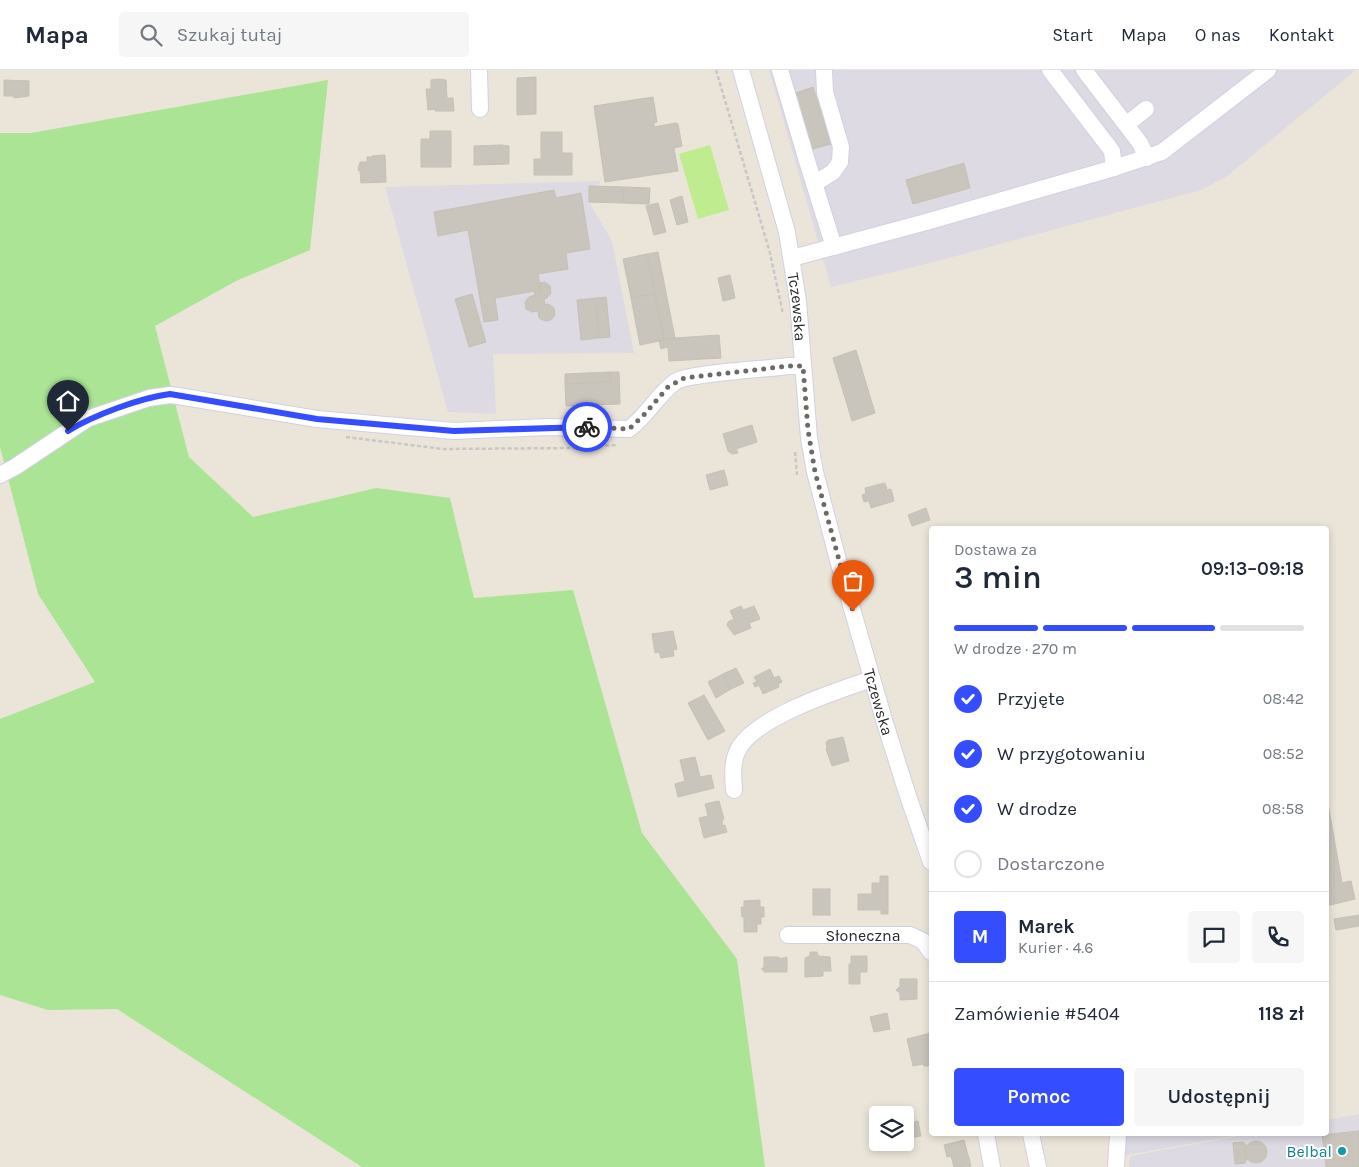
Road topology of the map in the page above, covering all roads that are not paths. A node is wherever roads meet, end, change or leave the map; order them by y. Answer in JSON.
{"nodes":[{"id":1,"x":479,"y":70,"type":"edge"},
{"id":2,"x":741,"y":70,"type":"edge"},
{"id":3,"x":780,"y":70,"type":"edge"},
{"id":4,"x":824,"y":70,"type":"edge"},
{"id":5,"x":1050,"y":70,"type":"edge"},
{"id":6,"x":1084,"y":70,"type":"edge"},
{"id":7,"x":1268,"y":70,"type":"edge"},
{"id":8,"x":480,"y":109,"type":"dead end"},
{"id":9,"x":1146,"y":109,"type":"dead end"},
{"id":10,"x":1126,"y":124,"type":"junction"},
{"id":11,"x":1147,"y":158,"type":"junction"},
{"id":12,"x":1114,"y":168,"type":"junction"},
{"id":13,"x":814,"y":184,"type":"junction"},
{"id":14,"x":834,"y":247,"type":"junction"},
{"id":15,"x":792,"y":258,"type":"junction"},
{"id":16,"x":803,"y":366,"type":"junction"},
{"id":17,"x":0,"y":475,"type":"edge"},
{"id":18,"x":872,"y":679,"type":"junction"},
{"id":19,"x":734,"y":790,"type":"dead end"},
{"id":20,"x":929,"y":856,"type":"edge"},
{"id":21,"x":788,"y":934,"type":"dead end"},
{"id":22,"x":929,"y":949,"type":"edge"},
{"id":23,"x":986,"y":1136,"type":"edge"},
{"id":24,"x":1031,"y":1136,"type":"edge"},
{"id":25,"x":1118,"y":1136,"type":"edge"},
{"id":26,"x":992,"y":1167,"type":"edge"},
{"id":27,"x":1038,"y":1167,"type":"edge"},
{"id":28,"x":1116,"y":1167,"type":"edge"}],
"edges":[{"from":1,"to":8,"type":"street"},
{"from":2,"to":15,"type":"street","name":"Tczewska"},
{"from":3,"to":13,"type":"street"},
{"from":4,"to":13,"type":"street"},
{"from":5,"to":12,"type":"street"},
{"from":6,"to":10,"type":"street"},
{"from":7,"to":11,"type":"street"},
{"from":9,"to":10,"type":"street"},
{"from":10,"to":11,"type":"street"},
{"from":11,"to":12,"type":"street"},
{"from":12,"to":14,"type":"street"},
{"from":13,"to":14,"type":"street"},
{"from":14,"to":15,"type":"street"},
{"from":15,"to":16,"type":"street","name":"Tczewska"},
{"from":16,"to":17,"type":"street"},
{"from":16,"to":18,"type":"street","name":"Tczewska"},
{"from":18,"to":19,"type":"street"},
{"from":18,"to":20,"type":"street","name":"Tczewska"},
{"from":21,"to":22,"type":"street","name":"Słoneczna"},
{"from":23,"to":26,"type":"street"},
{"from":24,"to":27,"type":"street"},
{"from":25,"to":28,"type":"street"}]}
